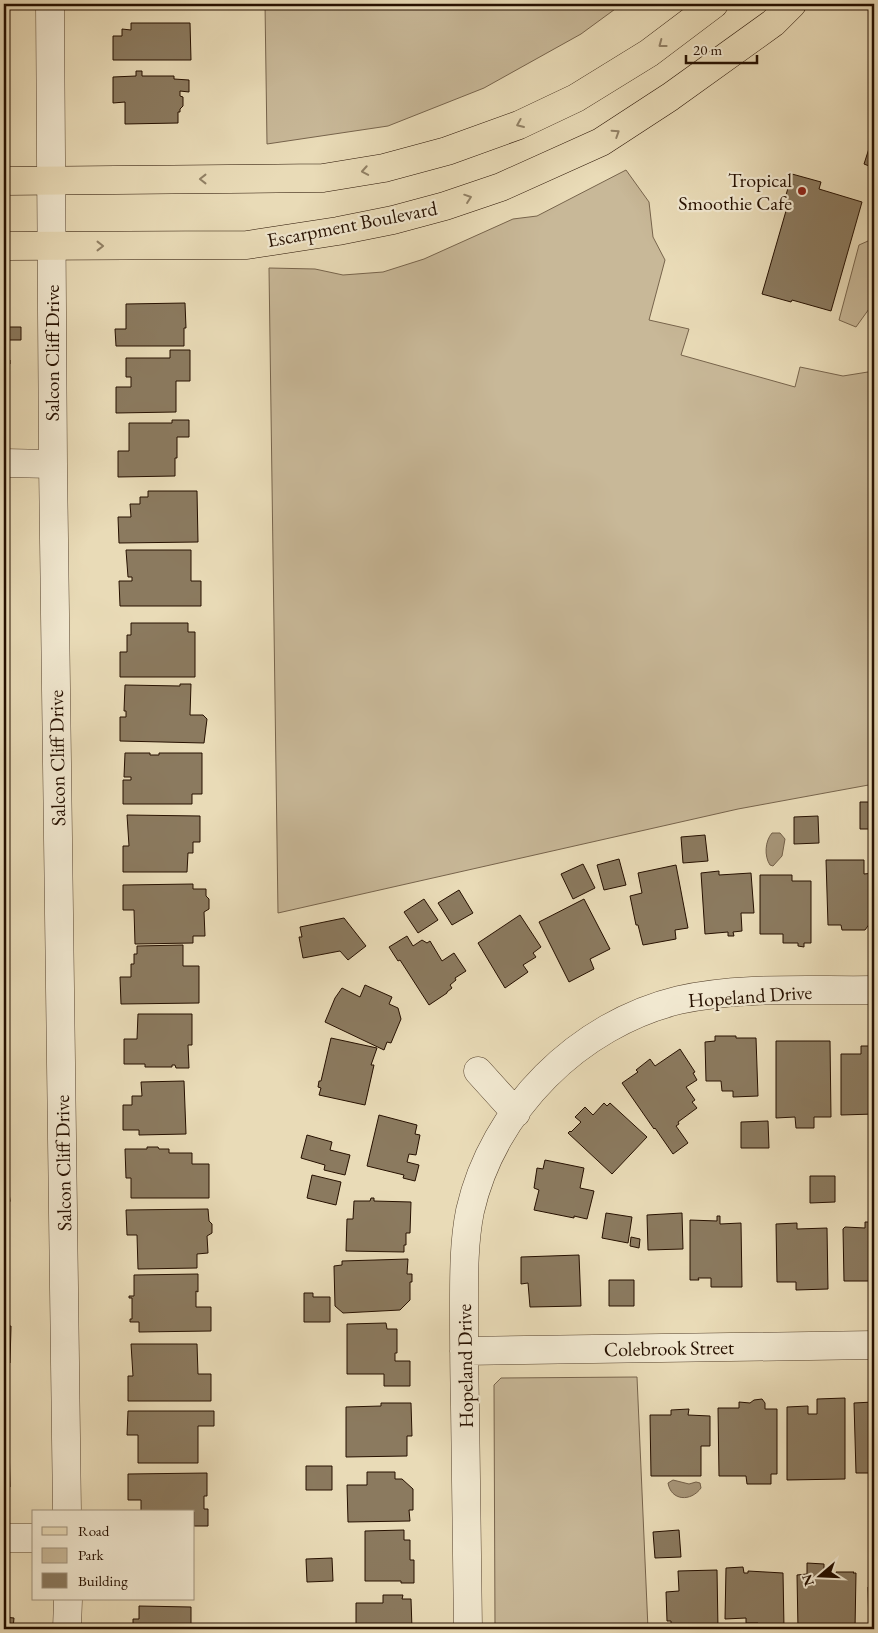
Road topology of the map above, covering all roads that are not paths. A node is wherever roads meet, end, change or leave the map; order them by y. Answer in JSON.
{"nodes":[{"id":1,"x":50,"y":4,"type":"edge"},
{"id":2,"x":714,"y":4,"type":"edge"},
{"id":3,"x":792,"y":4,"type":"edge"},
{"id":4,"x":52,"y":180,"type":"junction"},
{"id":5,"x":4,"y":181,"type":"edge"},
{"id":6,"x":4,"y":246,"type":"edge"},
{"id":7,"x":52,"y":246,"type":"junction"},
{"id":8,"x":4,"y":463,"type":"edge"},
{"id":9,"x":53,"y":464,"type":"junction"},
{"id":10,"x":874,"y":990,"type":"edge"},
{"id":11,"x":478,"y":1071,"type":"dead end"},
{"id":12,"x":516,"y":1113,"type":"junction"},
{"id":13,"x":874,"y":1345,"type":"edge"},
{"id":14,"x":464,"y":1351,"type":"junction"},
{"id":15,"x":68,"y":1510,"type":"edge"},
{"id":16,"x":4,"y":1538,"type":"edge"},
{"id":17,"x":32,"y":1538,"type":"edge"},
{"id":18,"x":68,"y":1600,"type":"edge"},
{"id":19,"x":68,"y":1629,"type":"edge"},
{"id":20,"x":468,"y":1629,"type":"edge"}],
"edges":[{"from":1,"to":4,"type":"street","name":"Salcon Cliff Drive"},
{"from":2,"to":4,"type":"main road","one_way":true},
{"from":7,"to":3,"type":"main road","name":"Escarpment Boulevard","one_way":true},
{"from":4,"to":5,"type":"main road"},
{"from":4,"to":7,"type":"street","name":"Salcon Cliff Drive"},
{"from":6,"to":7,"type":"main road","name":"Escarpment Boulevard"},
{"from":7,"to":9,"type":"street","name":"Salcon Cliff Drive"},
{"from":8,"to":9,"type":"street"},
{"from":9,"to":15,"type":"street","name":"Salcon Cliff Drive"},
{"from":10,"to":12,"type":"street","name":"Hopeland Drive"},
{"from":11,"to":12,"type":"street"},
{"from":12,"to":14,"type":"street","name":"Hopeland Drive"},
{"from":13,"to":14,"type":"street","name":"Colebrook Street"},
{"from":14,"to":20,"type":"street","name":"Hopeland Drive"},
{"from":16,"to":17,"type":"street"},
{"from":18,"to":19,"type":"street"}]}
